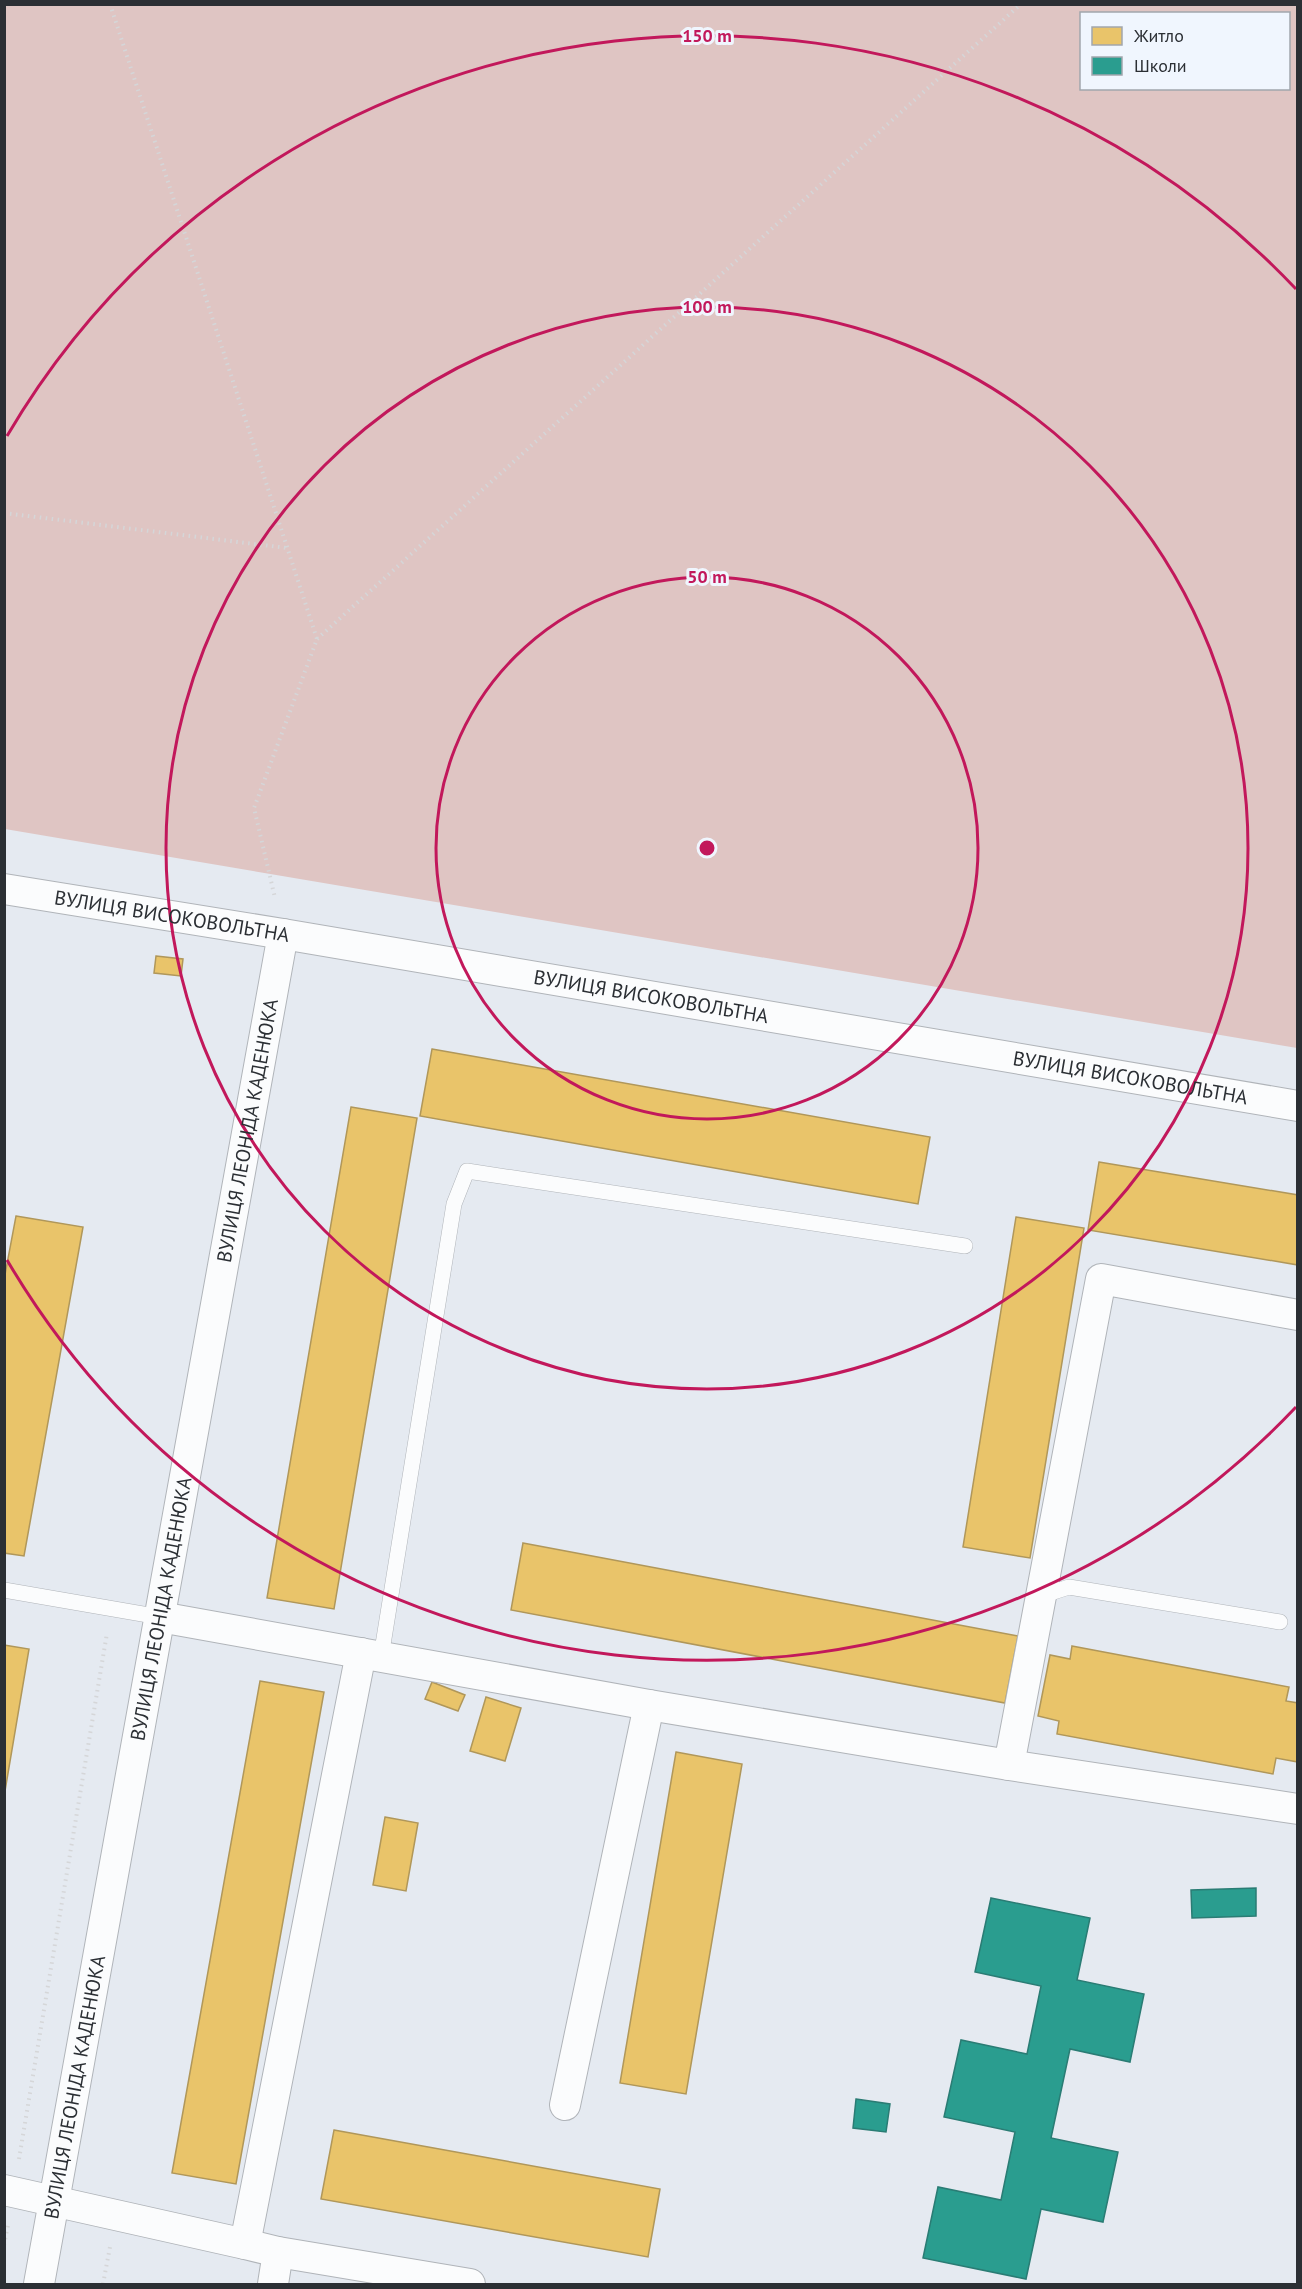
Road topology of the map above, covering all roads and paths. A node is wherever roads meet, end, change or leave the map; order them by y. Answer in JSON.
{"nodes":[{"id":1,"x":110,"y":4,"type":"edge"},
{"id":2,"x":1021,"y":4,"type":"edge"},
{"id":3,"x":4,"y":513,"type":"edge"},
{"id":4,"x":287,"y":548,"type":"junction"},
{"id":5,"x":317,"y":639,"type":"junction"},
{"id":6,"x":4,"y":890,"type":"edge"},
{"id":7,"x":283,"y":934,"type":"junction"},
{"id":8,"x":1298,"y":1106,"type":"edge"},
{"id":9,"x":965,"y":1246,"type":"dead end"},
{"id":10,"x":1298,"y":1315,"type":"edge"},
{"id":11,"x":4,"y":1590,"type":"edge"},
{"id":12,"x":1041,"y":1596,"type":"junction"},
{"id":13,"x":111,"y":1609,"type":"junction"},
{"id":14,"x":160,"y":1617,"type":"junction"},
{"id":15,"x":1281,"y":1622,"type":"dead end"},
{"id":16,"x":371,"y":1655,"type":"junction"},
{"id":17,"x":649,"y":1705,"type":"junction"},
{"id":18,"x":1009,"y":1765,"type":"junction"},
{"id":19,"x":1298,"y":1809,"type":"edge"},
{"id":20,"x":565,"y":2105,"type":"dead end"},
{"id":21,"x":9,"y":2191,"type":"edge"},
{"id":22,"x":54,"y":2202,"type":"junction"},
{"id":23,"x":245,"y":2244,"type":"junction"},
{"id":24,"x":4,"y":2245,"type":"edge"},
{"id":25,"x":278,"y":2252,"type":"junction"},
{"id":26,"x":39,"y":2284,"type":"edge"},
{"id":27,"x":273,"y":2284,"type":"edge"},
{"id":28,"x":470,"y":2284,"type":"edge"}],
"edges":[{"from":1,"to":4,"type":"path"},
{"from":2,"to":5,"type":"path"},
{"from":3,"to":4,"type":"path"},
{"from":4,"to":5,"type":"path"},
{"from":5,"to":7,"type":"path"},
{"from":6,"to":7,"type":"street","name":"ВУЛИЦЯ ВИСОКОВОЛЬТНА"},
{"from":7,"to":8,"type":"street","name":"ВУЛИЦЯ ВИСОКОВОЛЬТНА"},
{"from":7,"to":14,"type":"street","name":"ВУЛИЦЯ ЛЕОНІДА КАДЕНЮКА"},
{"from":9,"to":16,"type":"lane"},
{"from":10,"to":12,"type":"street"},
{"from":11,"to":13,"type":"lane"},
{"from":12,"to":15,"type":"lane"},
{"from":12,"to":18,"type":"street"},
{"from":13,"to":14,"type":"lane"},
{"from":13,"to":21,"type":"path"},
{"from":14,"to":16,"type":"street"},
{"from":14,"to":22,"type":"street","name":"ВУЛИЦЯ ЛЕОНІДА КАДЕНЮКА"},
{"from":16,"to":17,"type":"street"},
{"from":16,"to":23,"type":"street"},
{"from":17,"to":18,"type":"street"},
{"from":17,"to":20,"type":"street"},
{"from":18,"to":19,"type":"street"},
{"from":21,"to":22,"type":"street"},
{"from":21,"to":24,"type":"path"},
{"from":22,"to":23,"type":"street"},
{"from":22,"to":26,"type":"street","name":"ВУЛИЦЯ ЛЕОНІДА КАДЕНЮКА"},
{"from":23,"to":25,"type":"street"},
{"from":25,"to":27,"type":"street"},
{"from":25,"to":28,"type":"street"}]}
